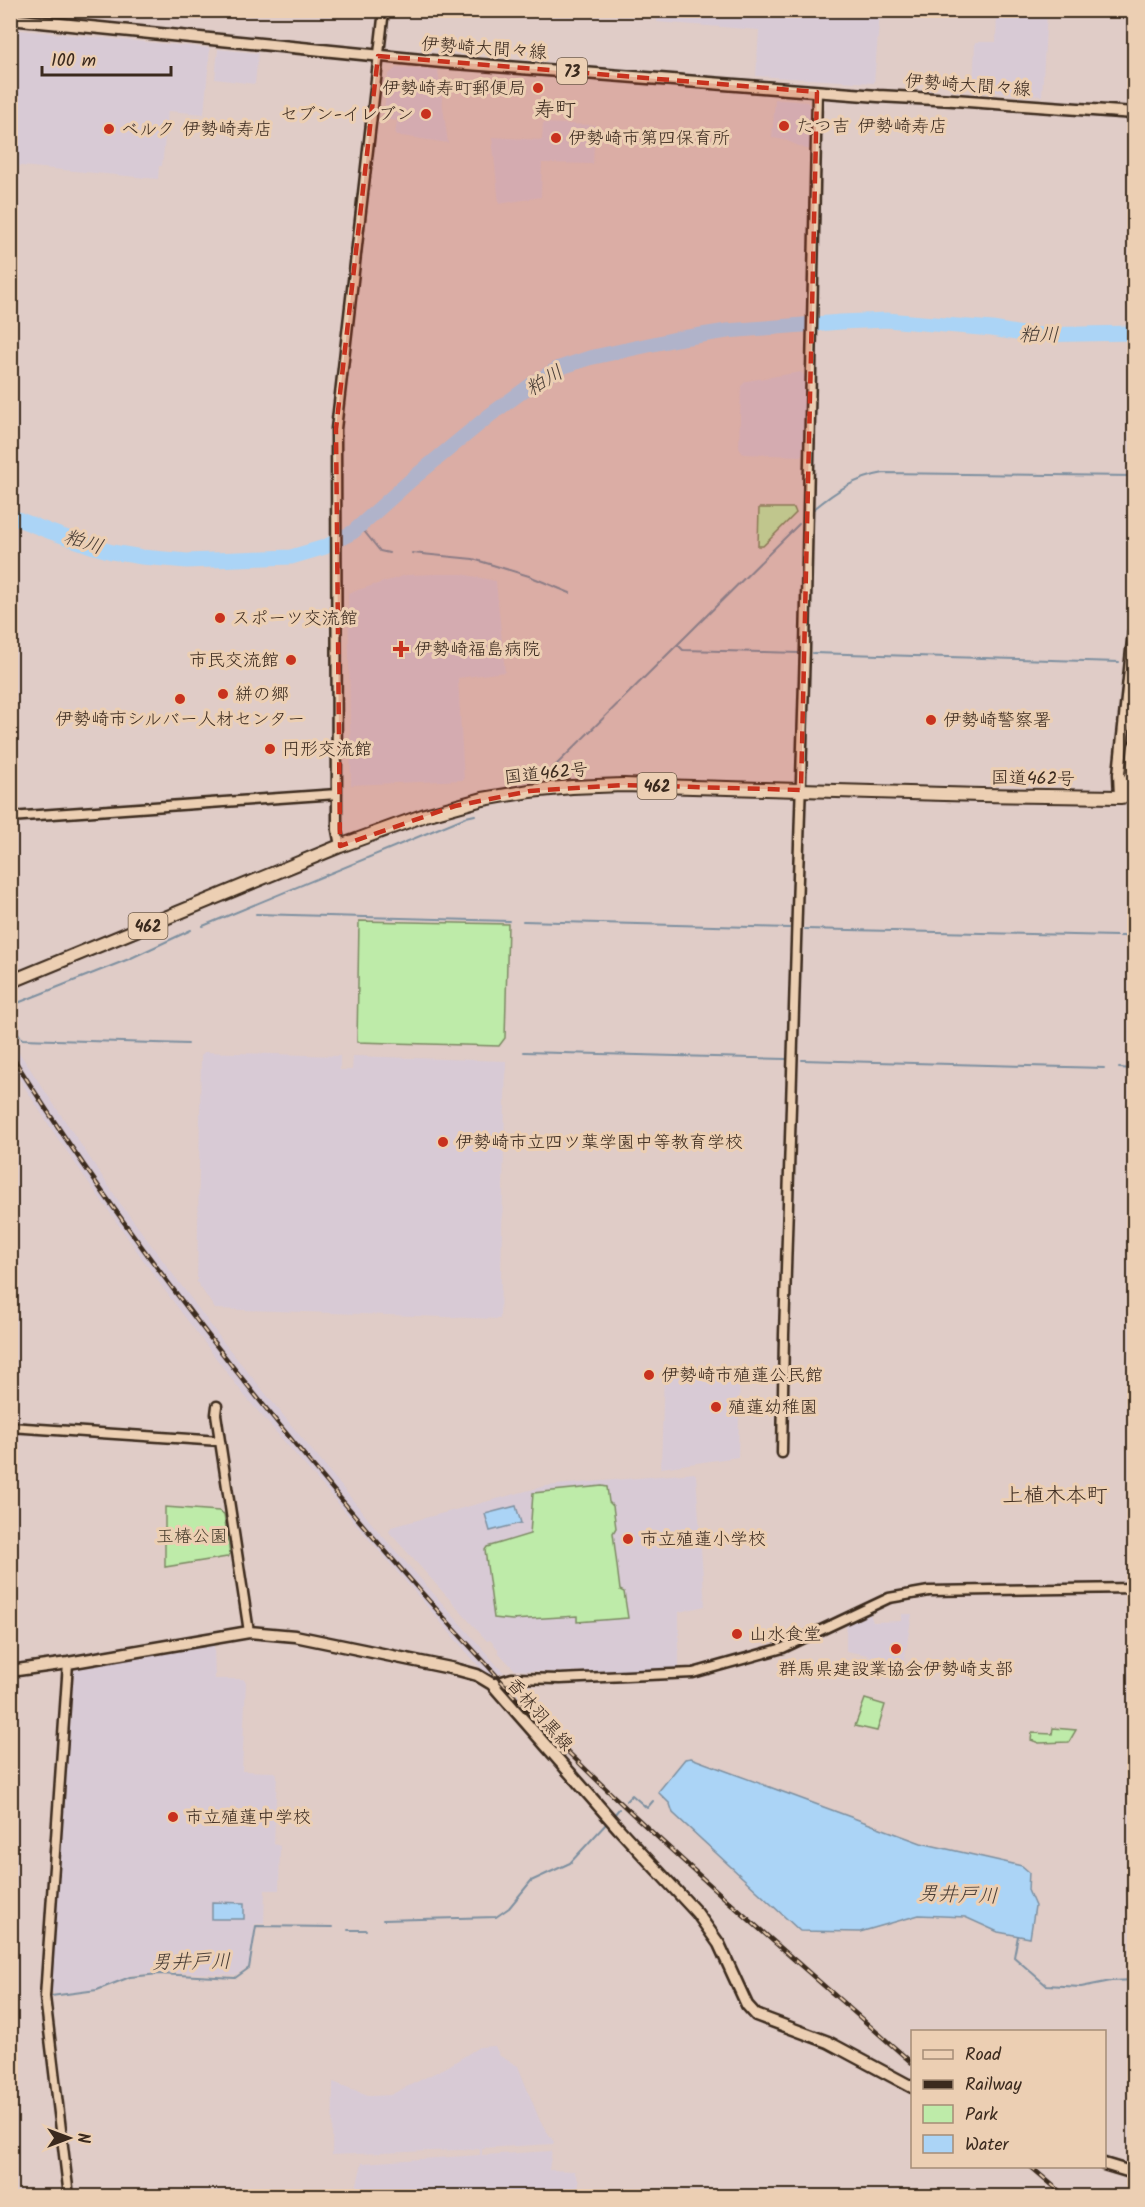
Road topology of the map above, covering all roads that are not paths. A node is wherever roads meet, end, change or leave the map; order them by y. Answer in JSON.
{"nodes":[{"id":1,"x":384,"y":10,"type":"edge"},
{"id":2,"x":10,"y":19,"type":"edge"},
{"id":3,"x":378,"y":56,"type":"junction"},
{"id":4,"x":817,"y":92,"type":"junction"},
{"id":5,"x":1134,"y":113,"type":"edge"},
{"id":6,"x":1134,"y":631,"type":"edge"},
{"id":7,"x":1134,"y":746,"type":"edge"},
{"id":8,"x":801,"y":790,"type":"junction"},
{"id":9,"x":337,"y":794,"type":"junction"},
{"id":10,"x":1134,"y":795,"type":"edge"},
{"id":11,"x":1120,"y":797,"type":"junction"},
{"id":12,"x":1134,"y":800,"type":"edge"},
{"id":13,"x":10,"y":817,"type":"edge"},
{"id":14,"x":340,"y":846,"type":"junction"},
{"id":15,"x":10,"y":982,"type":"edge"},
{"id":16,"x":217,"y":1406,"type":"dead end"},
{"id":17,"x":10,"y":1427,"type":"edge"},
{"id":18,"x":220,"y":1442,"type":"junction"},
{"id":19,"x":782,"y":1453,"type":"dead end"},
{"id":20,"x":1134,"y":1588,"type":"edge"},
{"id":21,"x":249,"y":1632,"type":"junction"},
{"id":22,"x":69,"y":1664,"type":"junction"},
{"id":23,"x":10,"y":1671,"type":"edge"},
{"id":24,"x":492,"y":1684,"type":"junction"},
{"id":25,"x":911,"y":2086,"type":"edge"},
{"id":26,"x":1106,"y":2165,"type":"edge"},
{"id":27,"x":1134,"y":2173,"type":"edge"},
{"id":28,"x":69,"y":2196,"type":"edge"}],
"edges":[{"from":1,"to":3,"type":"street"},
{"from":2,"to":3,"type":"main road","name":"伊勢崎大間々線","number":"73"},
{"from":3,"to":4,"type":"main road","name":"伊勢崎大間々線","number":"73"},
{"from":3,"to":9,"type":"street"},
{"from":4,"to":5,"type":"main road","name":"伊勢崎大間々線","number":"73"},
{"from":4,"to":8,"type":"street"},
{"from":6,"to":11,"type":"main road"},
{"from":7,"to":11,"type":"main road"},
{"from":8,"to":11,"type":"highway","name":"国道462号","number":"462"},
{"from":8,"to":14,"type":"highway","name":"国道462号","number":"462"},
{"from":8,"to":19,"type":"street"},
{"from":9,"to":13,"type":"street"},
{"from":9,"to":14,"type":"street"},
{"from":10,"to":11,"type":"highway","name":"国道462号","number":"462"},
{"from":11,"to":12,"type":"highway","name":"国道462号","number":"462"},
{"from":14,"to":15,"type":"highway","name":"国道462号","number":"462"},
{"from":16,"to":18,"type":"street"},
{"from":17,"to":18,"type":"street"},
{"from":18,"to":21,"type":"street"},
{"from":20,"to":24,"type":"street"},
{"from":21,"to":22,"type":"main road","name":"香林羽黒線"},
{"from":21,"to":24,"type":"main road","name":"香林羽黒線"},
{"from":22,"to":23,"type":"main road","name":"香林羽黒線"},
{"from":22,"to":28,"type":"street"},
{"from":24,"to":25,"type":"main road","name":"香林羽黒線"},
{"from":26,"to":27,"type":"main road"}]}
